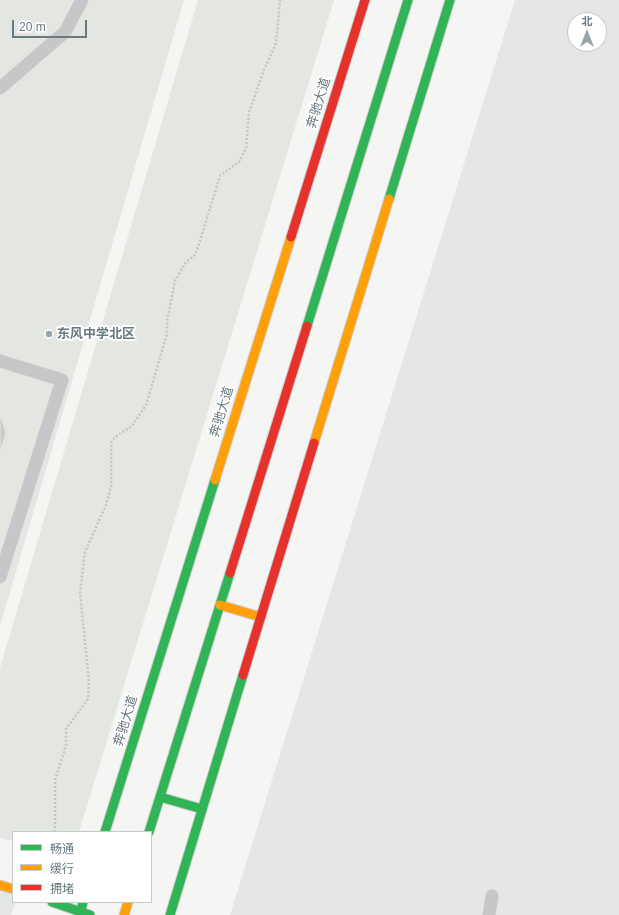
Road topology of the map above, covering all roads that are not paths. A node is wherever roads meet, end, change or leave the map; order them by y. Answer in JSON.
{"nodes":[{"id":1,"x":82,"y":0,"type":"edge"},
{"id":2,"x":364,"y":0,"type":"edge"},
{"id":3,"x":408,"y":0,"type":"edge"},
{"id":4,"x":450,"y":0,"type":"edge"},
{"id":5,"x":0,"y":88,"type":"edge"},
{"id":6,"x":0,"y":360,"type":"edge"},
{"id":7,"x":0,"y":577,"type":"edge"},
{"id":8,"x":220,"y":605,"type":"junction"},
{"id":9,"x":261,"y":617,"type":"junction"},
{"id":10,"x":160,"y":797,"type":"junction"},
{"id":11,"x":202,"y":809,"type":"junction"},
{"id":12,"x":105,"y":831,"type":"edge"},
{"id":13,"x":149,"y":831,"type":"edge"},
{"id":14,"x":0,"y":885,"type":"edge"},
{"id":15,"x":12,"y":889,"type":"edge"},
{"id":16,"x":492,"y":896,"type":"dead end"},
{"id":17,"x":55,"y":903,"type":"edge"},
{"id":18,"x":83,"y":903,"type":"edge"},
{"id":19,"x":128,"y":903,"type":"edge"},
{"id":20,"x":80,"y":913,"type":"edge"},
{"id":21,"x":90,"y":915,"type":"edge"},
{"id":22,"x":124,"y":915,"type":"edge"},
{"id":23,"x":170,"y":915,"type":"edge"},
{"id":24,"x":489,"y":915,"type":"edge"}],
"edges":[{"from":1,"to":5,"type":"lane"},
{"from":2,"to":12,"type":"main road","name":"奔驰大道"},
{"from":3,"to":8,"type":"main road"},
{"from":4,"to":9,"type":"main road"},
{"from":6,"to":7,"type":"lane"},
{"from":8,"to":9,"type":"main road"},
{"from":8,"to":10,"type":"main road"},
{"from":9,"to":11,"type":"main road"},
{"from":10,"to":11,"type":"main road"},
{"from":10,"to":13,"type":"main road"},
{"from":11,"to":23,"type":"main road"},
{"from":14,"to":15,"type":"main road"},
{"from":16,"to":24,"type":"lane"},
{"from":17,"to":20,"type":"main road"},
{"from":18,"to":20,"type":"main road"},
{"from":19,"to":22,"type":"main road"},
{"from":20,"to":21,"type":"main road"}]}
